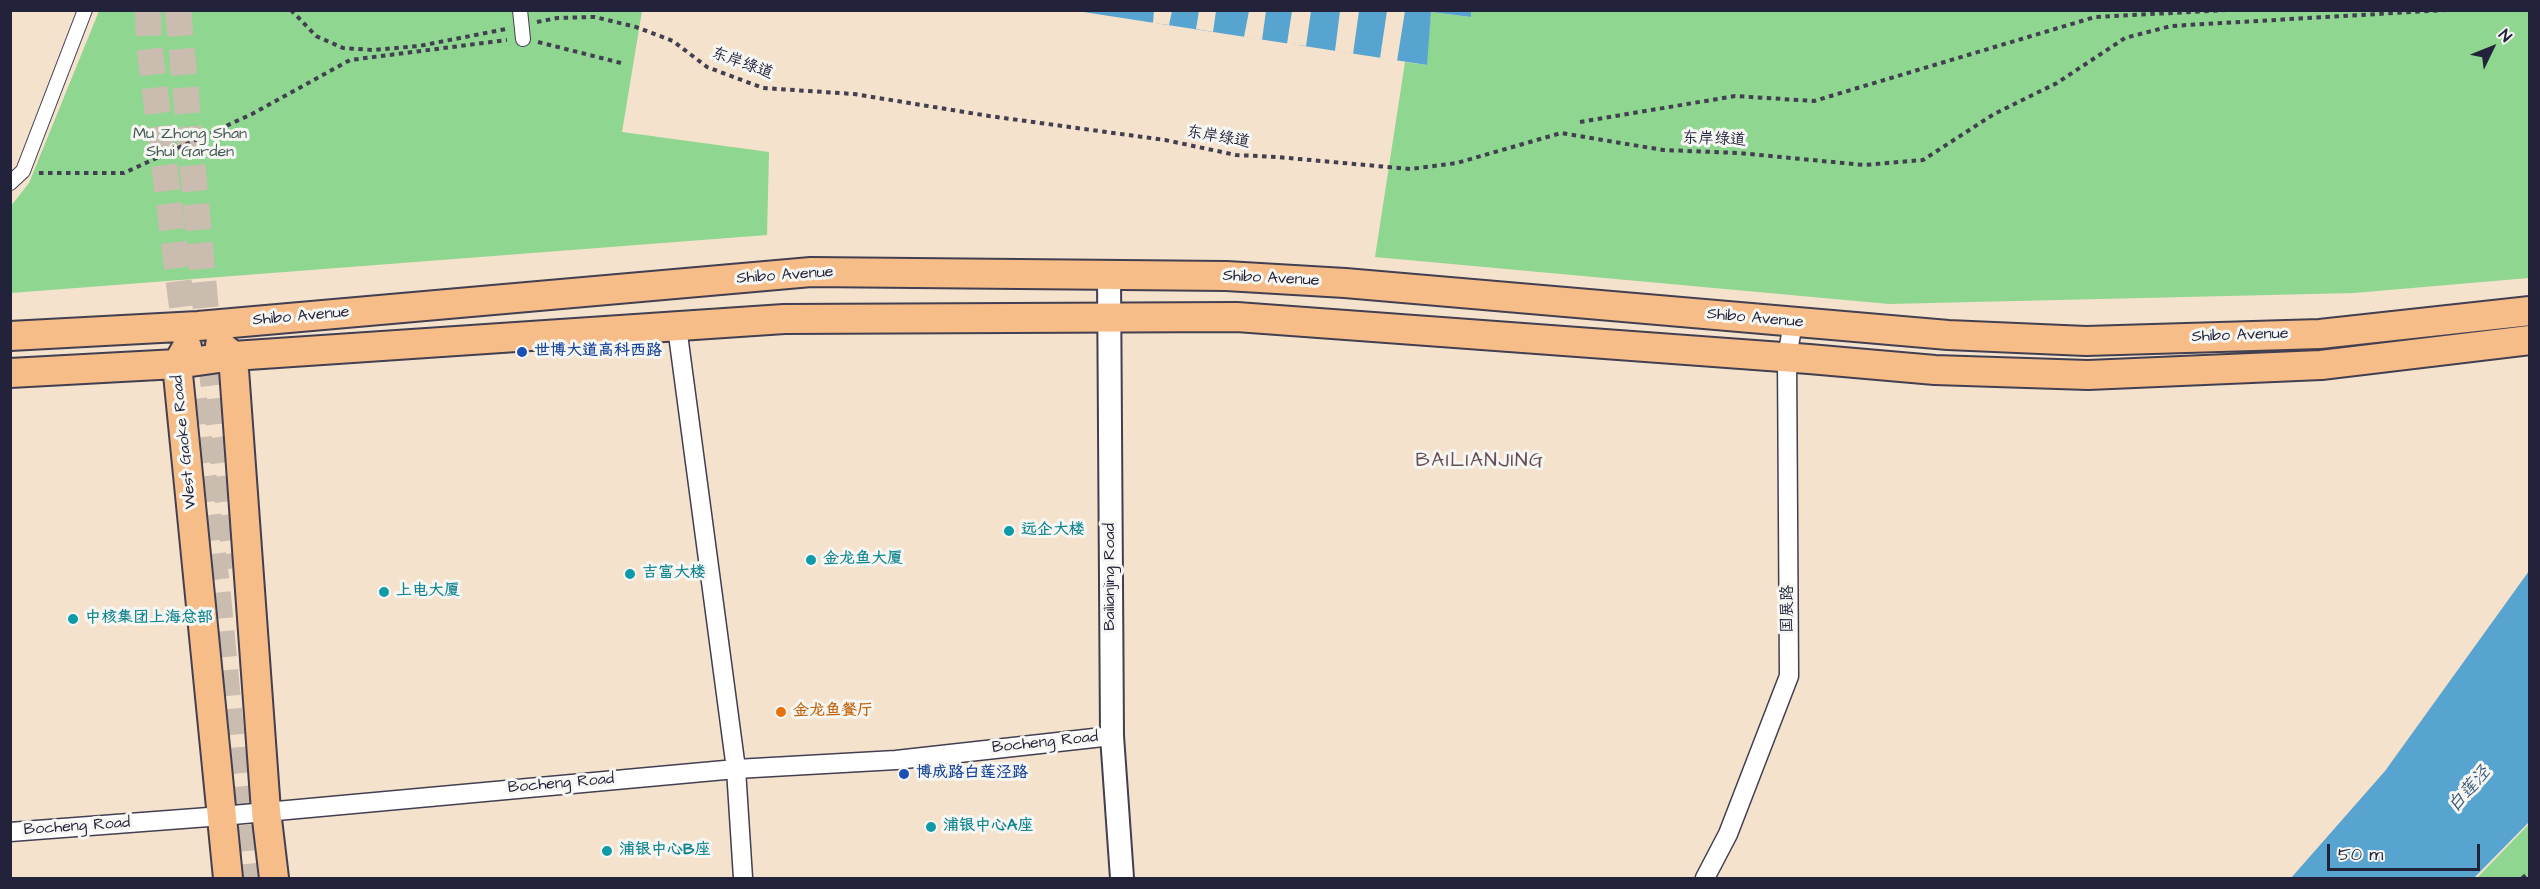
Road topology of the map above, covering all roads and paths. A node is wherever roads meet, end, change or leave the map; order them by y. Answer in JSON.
{"nodes":[{"id":1,"x":85,"y":10,"type":"edge"},
{"id":2,"x":291,"y":10,"type":"edge"},
{"id":3,"x":520,"y":10,"type":"edge"},
{"id":4,"x":2228,"y":10,"type":"edge"},
{"id":5,"x":2446,"y":10,"type":"edge"},
{"id":6,"x":523,"y":32,"type":"junction"},
{"id":7,"x":621,"y":63,"type":"dead end"},
{"id":8,"x":1580,"y":122,"type":"dead end"},
{"id":9,"x":23,"y":171,"type":"junction"},
{"id":10,"x":10,"y":183,"type":"edge"},
{"id":11,"x":1109,"y":275,"type":"junction"},
{"id":12,"x":2529,"y":311,"type":"edge"},
{"id":13,"x":1110,"y":317,"type":"junction"},
{"id":14,"x":1793,"y":323,"type":"junction"},
{"id":15,"x":198,"y":326,"type":"junction"},
{"id":16,"x":677,"y":327,"type":"junction"},
{"id":17,"x":10,"y":336,"type":"edge"},
{"id":18,"x":2529,"y":340,"type":"edge"},
{"id":19,"x":232,"y":356,"type":"junction"},
{"id":20,"x":1787,"y":357,"type":"junction"},
{"id":21,"x":177,"y":364,"type":"junction"},
{"id":22,"x":10,"y":373,"type":"edge"},
{"id":23,"x":1112,"y":736,"type":"junction"},
{"id":24,"x":735,"y":769,"type":"junction"},
{"id":25,"x":266,"y":811,"type":"junction"},
{"id":26,"x":222,"y":816,"type":"junction"},
{"id":27,"x":10,"y":832,"type":"edge"},
{"id":28,"x":2529,"y":872,"type":"edge"},
{"id":29,"x":228,"y":879,"type":"edge"},
{"id":30,"x":274,"y":879,"type":"edge"},
{"id":31,"x":743,"y":879,"type":"edge"},
{"id":32,"x":1122,"y":879,"type":"edge"},
{"id":33,"x":1705,"y":879,"type":"edge"},
{"id":34,"x":2522,"y":879,"type":"edge"}],
"edges":[{"from":1,"to":9,"type":"street"},
{"from":2,"to":6,"type":"path","name":"东岸绿道"},
{"from":3,"to":6,"type":"street"},
{"from":4,"to":8,"type":"path"},
{"from":5,"to":6,"type":"path","name":"东岸绿道"},
{"from":6,"to":7,"type":"path"},
{"from":6,"to":9,"type":"path"},
{"from":9,"to":10,"type":"street"},
{"from":11,"to":13,"type":"street","name":"Bailianjing Road"},
{"from":11,"to":14,"type":"main road","name":"Shibo Avenue"},
{"from":11,"to":15,"type":"main road","name":"Shibo Avenue"},
{"from":12,"to":14,"type":"main road","name":"Shibo Avenue"},
{"from":13,"to":16,"type":"main road","name":"Shibo Avenue"},
{"from":13,"to":20,"type":"main road","name":"Shibo Avenue"},
{"from":13,"to":23,"type":"street","name":"Bailianjing Road"},
{"from":14,"to":20,"type":"street","name":"国展路"},
{"from":15,"to":17,"type":"main road","name":"Shibo Avenue"},
{"from":15,"to":19,"type":"main road"},
{"from":15,"to":21,"type":"main road","name":"West Gaoke Road"},
{"from":16,"to":19,"type":"main road","name":"Shibo Avenue"},
{"from":16,"to":24,"type":"street"},
{"from":18,"to":20,"type":"main road","name":"Shibo Avenue"},
{"from":19,"to":21,"type":"main road","name":"Shibo Avenue"},
{"from":19,"to":25,"type":"main road"},
{"from":20,"to":33,"type":"street","name":"国展路"},
{"from":21,"to":22,"type":"main road","name":"Shibo Avenue"},
{"from":21,"to":26,"type":"main road","name":"West Gaoke Road"},
{"from":23,"to":24,"type":"street","name":"Bocheng Road"},
{"from":23,"to":32,"type":"street","name":"Bailianjing Road"},
{"from":24,"to":25,"type":"street","name":"Bocheng Road"},
{"from":24,"to":31,"type":"street"},
{"from":25,"to":26,"type":"street","name":"Bocheng Road"},
{"from":25,"to":30,"type":"main road"},
{"from":26,"to":27,"type":"street","name":"Bocheng Road"},
{"from":26,"to":29,"type":"main road","name":"West Gaoke Road"},
{"from":28,"to":34,"type":"path"}]}
